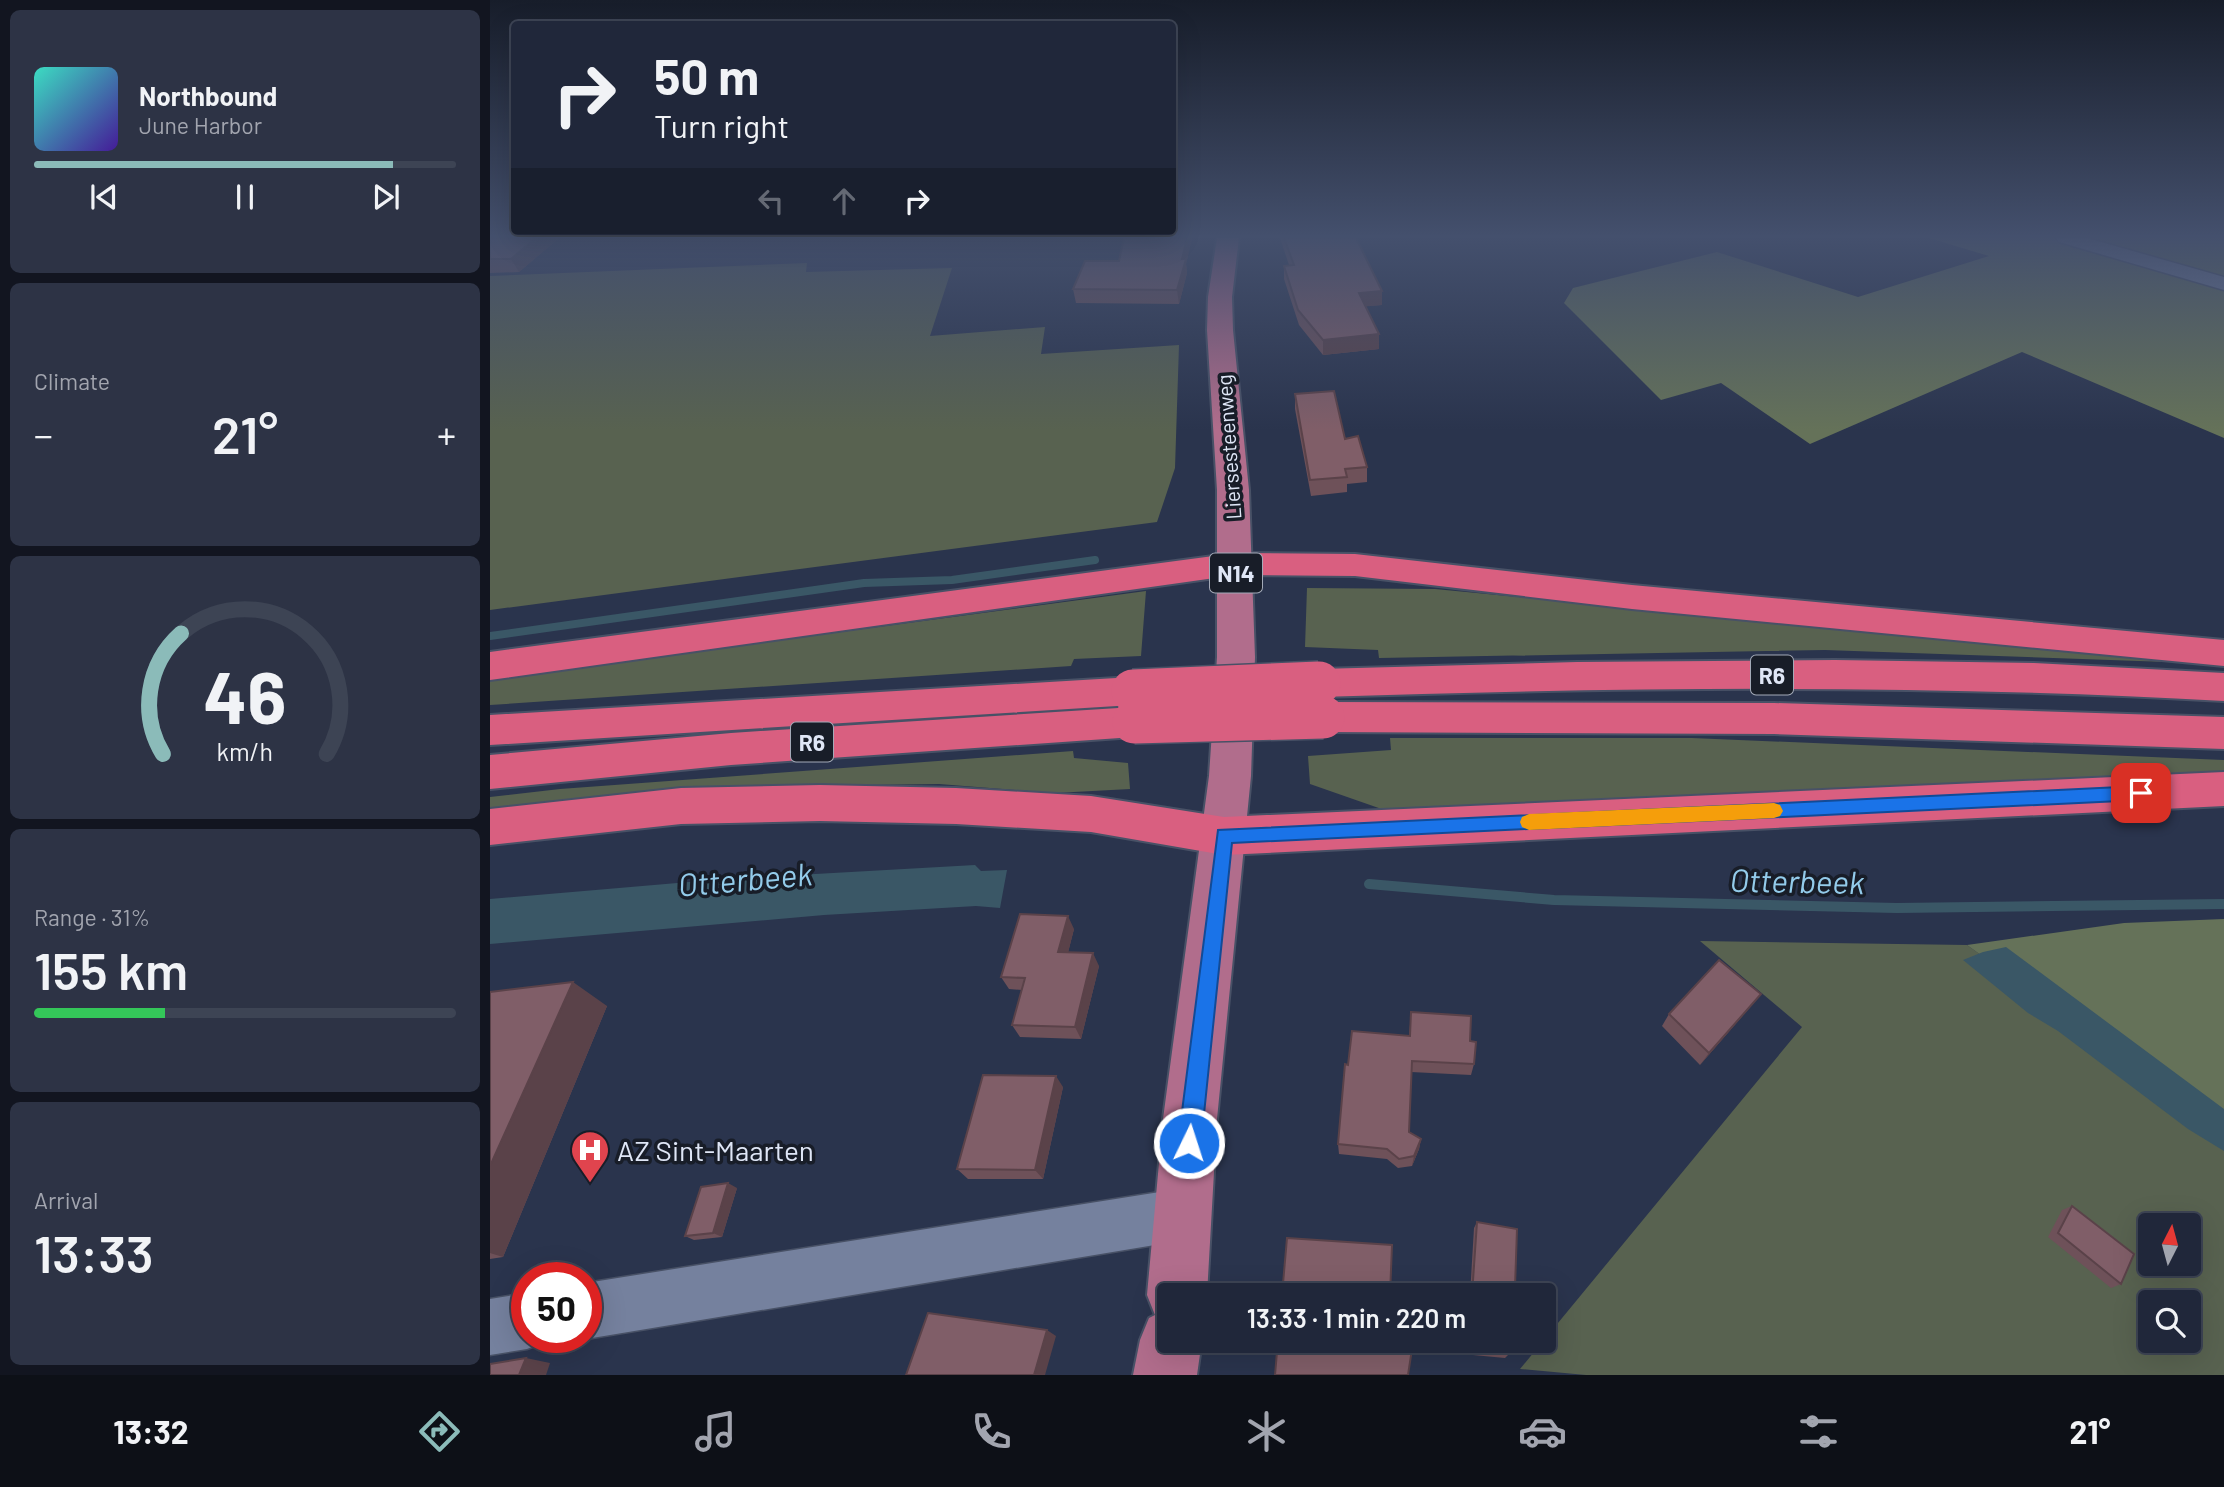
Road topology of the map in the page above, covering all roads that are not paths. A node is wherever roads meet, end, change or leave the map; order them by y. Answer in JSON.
{"nodes":[{"id":1,"x":1220,"y":302,"type":"edge"},
{"id":2,"x":1236,"y":564,"type":"junction"},
{"id":3,"x":2224,"y":653,"type":"edge"},
{"id":4,"x":490,"y":666,"type":"edge"},
{"id":5,"x":2224,"y":687,"type":"edge"},
{"id":6,"x":1321,"y":700,"type":"junction"},
{"id":7,"x":1133,"y":706,"type":"junction"},
{"id":8,"x":490,"y":730,"type":"edge"},
{"id":9,"x":2224,"y":733,"type":"edge"},
{"id":10,"x":490,"y":772,"type":"edge"},
{"id":11,"x":2224,"y":789,"type":"edge"},
{"id":12,"x":490,"y":827,"type":"edge"},
{"id":13,"x":1224,"y":836,"type":"junction"},
{"id":14,"x":1185,"y":1214,"type":"junction"},
{"id":15,"x":1178,"y":1283,"type":"edge"},
{"id":16,"x":602,"y":1308,"type":"edge"},
{"id":17,"x":511,"y":1324,"type":"edge"},
{"id":18,"x":490,"y":1327,"type":"edge"},
{"id":19,"x":1169,"y":1353,"type":"edge"},
{"id":20,"x":1165,"y":1375,"type":"edge"}],
"edges":[{"from":1,"to":2,"type":"main road","name":"Liersesteenweg","number":"N14"},
{"from":2,"to":3,"type":"highway"},
{"from":2,"to":4,"type":"highway"},
{"from":2,"to":13,"type":"main road","name":"Liersesteenweg","number":"N14"},
{"from":5,"to":6,"type":"highway","number":"R6"},
{"from":6,"to":7,"type":"highway","number":"R6","bridge":true},
{"from":6,"to":9,"type":"highway","number":"R6"},
{"from":7,"to":8,"type":"highway","number":"R6"},
{"from":7,"to":10,"type":"highway","number":"R6"},
{"from":11,"to":13,"type":"highway"},
{"from":12,"to":13,"type":"highway"},
{"from":13,"to":14,"type":"main road","number":"N14"},
{"from":14,"to":15,"type":"main road","number":"N14"},
{"from":14,"to":16,"type":"street"},
{"from":17,"to":18,"type":"street"},
{"from":19,"to":20,"type":"main road"}]}
